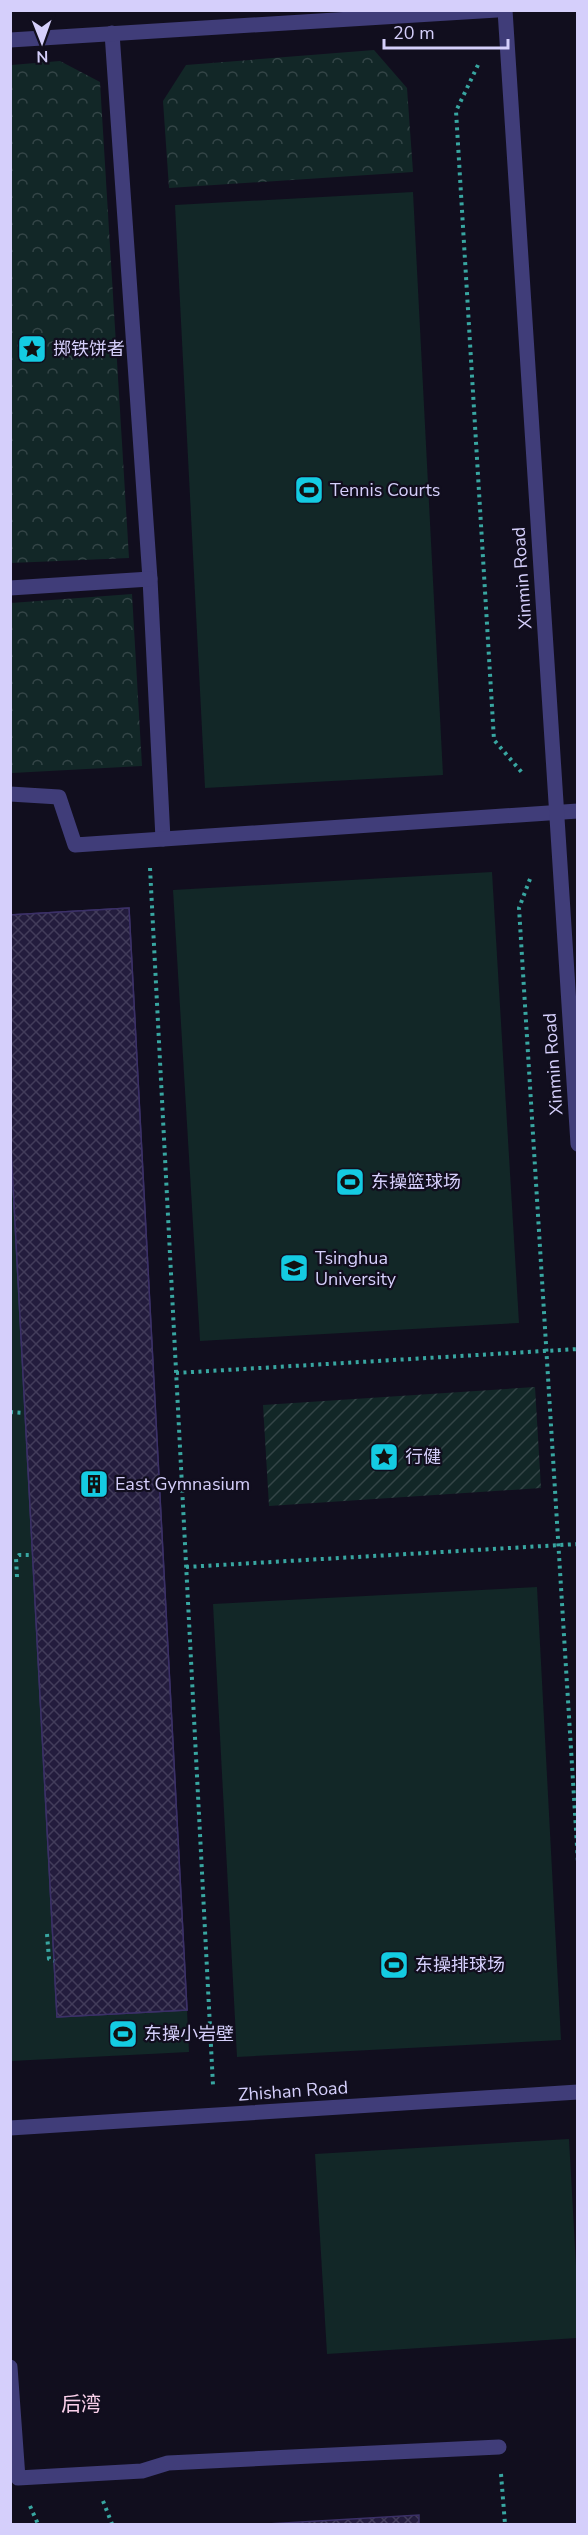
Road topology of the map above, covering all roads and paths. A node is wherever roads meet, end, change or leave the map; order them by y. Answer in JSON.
{"nodes":[{"id":1,"x":497,"y":10,"type":"edge"},
{"id":2,"x":505,"y":10,"type":"edge"},
{"id":3,"x":112,"y":33,"type":"junction"},
{"id":4,"x":10,"y":40,"type":"edge"},
{"id":5,"x":480,"y":61,"type":"dead end"},
{"id":6,"x":150,"y":579,"type":"junction"},
{"id":7,"x":10,"y":588,"type":"edge"},
{"id":8,"x":10,"y":794,"type":"edge"},
{"id":9,"x":578,"y":811,"type":"edge"},
{"id":10,"x":557,"y":813,"type":"junction"},
{"id":11,"x":164,"y":839,"type":"junction"},
{"id":12,"x":531,"y":876,"type":"dead end"},
{"id":13,"x":150,"y":878,"type":"dead end"},
{"id":14,"x":578,"y":1144,"type":"edge"},
{"id":15,"x":578,"y":1348,"type":"edge"},
{"id":16,"x":546,"y":1351,"type":"junction"},
{"id":17,"x":176,"y":1373,"type":"junction"},
{"id":18,"x":10,"y":1412,"type":"edge"},
{"id":19,"x":25,"y":1413,"type":"dead end"},
{"id":20,"x":578,"y":1544,"type":"edge"},
{"id":21,"x":560,"y":1545,"type":"junction"},
{"id":22,"x":33,"y":1555,"type":"dead end"},
{"id":23,"x":186,"y":1567,"type":"junction"},
{"id":24,"x":17,"y":1577,"type":"dead end"},
{"id":25,"x":578,"y":1862,"type":"edge"},
{"id":26,"x":47,"y":1934,"type":"dead end"},
{"id":27,"x":54,"y":1961,"type":"dead end"},
{"id":28,"x":578,"y":2092,"type":"edge"},
{"id":29,"x":214,"y":2116,"type":"junction"},
{"id":30,"x":10,"y":2128,"type":"edge"},
{"id":31,"x":10,"y":2367,"type":"edge"},
{"id":32,"x":500,"y":2446,"type":"joint"},
{"id":33,"x":505,"y":2524,"type":"edge"}],
"edges":[{"from":1,"to":3,"type":"street"},
{"from":2,"to":10,"type":"street","name":"Xinmin Road"},
{"from":3,"to":4,"type":"street"},
{"from":3,"to":6,"type":"street"},
{"from":5,"to":10,"type":"path"},
{"from":6,"to":7,"type":"street"},
{"from":6,"to":11,"type":"street"},
{"from":8,"to":11,"type":"street"},
{"from":9,"to":10,"type":"street"},
{"from":10,"to":11,"type":"street"},
{"from":10,"to":14,"type":"street","name":"Xinmin Road"},
{"from":12,"to":16,"type":"path"},
{"from":13,"to":17,"type":"path"},
{"from":15,"to":16,"type":"path"},
{"from":16,"to":17,"type":"path"},
{"from":16,"to":21,"type":"path"},
{"from":17,"to":23,"type":"path"},
{"from":18,"to":19,"type":"path"},
{"from":20,"to":21,"type":"path"},
{"from":21,"to":23,"type":"path"},
{"from":21,"to":25,"type":"path"},
{"from":22,"to":24,"type":"path"},
{"from":23,"to":29,"type":"path"},
{"from":26,"to":27,"type":"path"},
{"from":28,"to":29,"type":"street","name":"Zhishan Road"},
{"from":29,"to":30,"type":"street","name":"Zhishan Road"},
{"from":31,"to":32,"type":"street"},
{"from":32,"to":33,"type":"path"}]}
